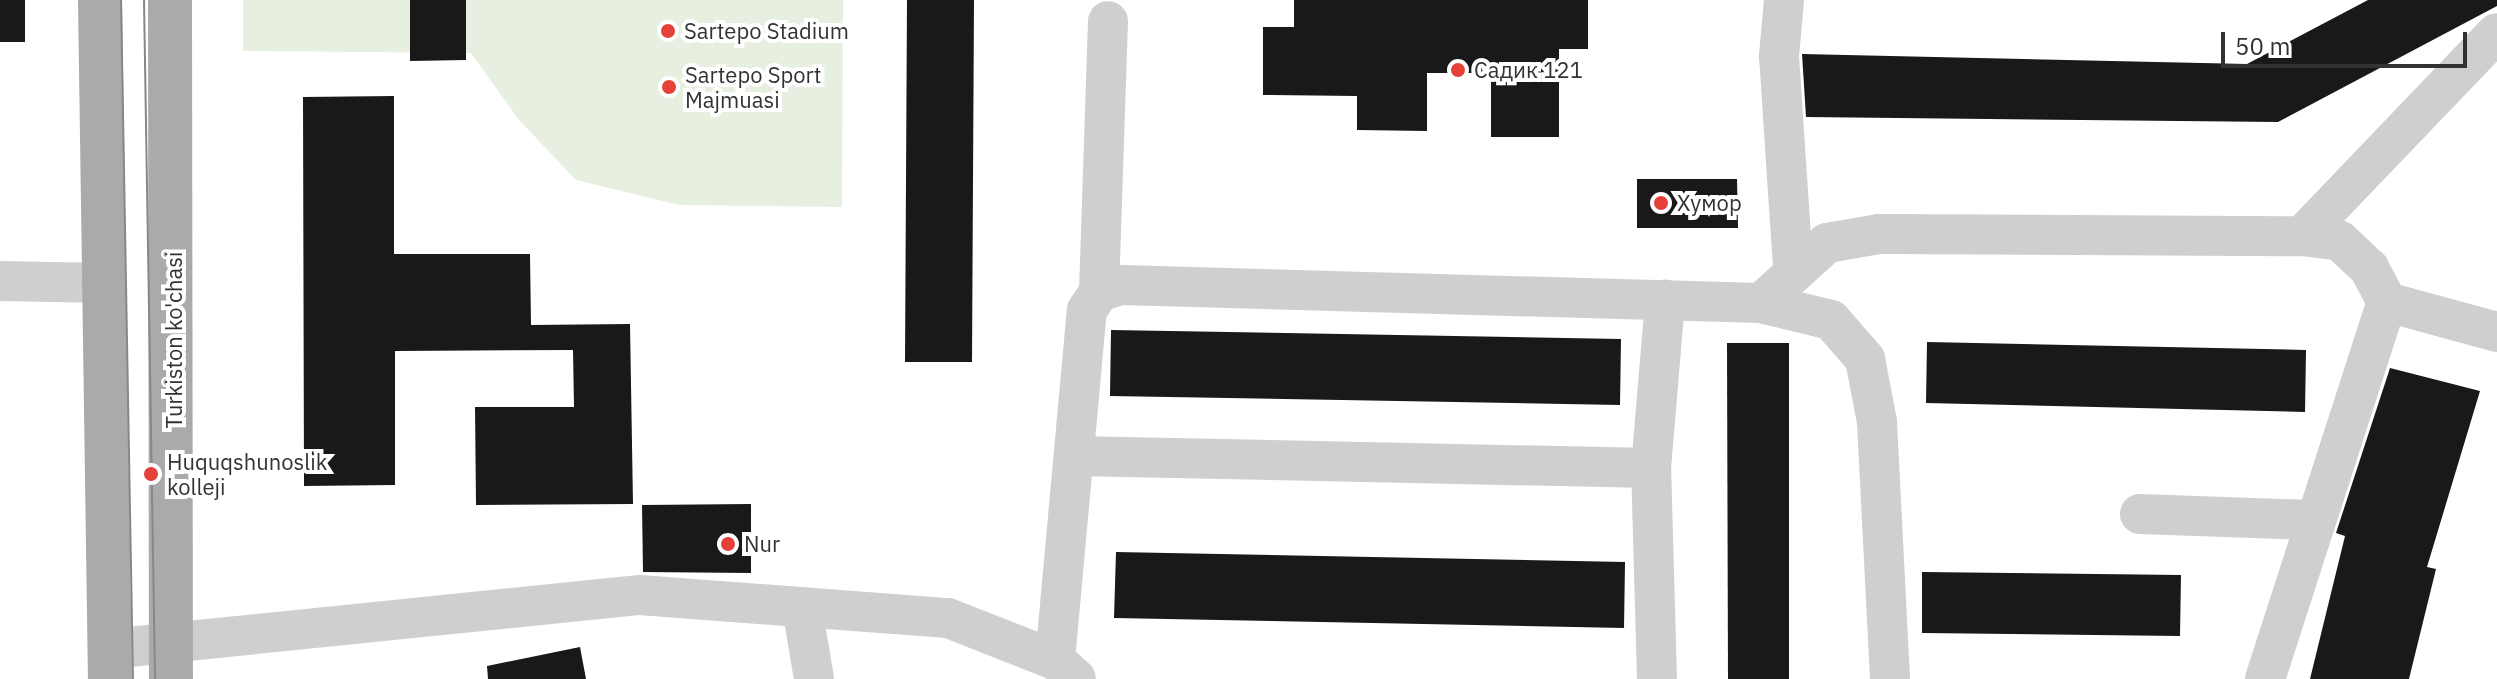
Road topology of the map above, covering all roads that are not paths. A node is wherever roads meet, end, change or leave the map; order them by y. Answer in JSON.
{"nodes":[{"id":1,"x":100,"y":0,"type":"edge"},
{"id":2,"x":170,"y":0,"type":"edge"},
{"id":3,"x":1784,"y":0,"type":"edge"},
{"id":4,"x":1108,"y":21,"type":"dead end"},
{"id":5,"x":2497,"y":33,"type":"edge"},
{"id":6,"x":2302,"y":236,"type":"junction"},
{"id":7,"x":1793,"y":268,"type":"junction"},
{"id":8,"x":0,"y":281,"type":"edge"},
{"id":9,"x":104,"y":283,"type":"junction"},
{"id":10,"x":1099,"y":292,"type":"junction"},
{"id":11,"x":1665,"y":300,"type":"junction"},
{"id":12,"x":2387,"y":302,"type":"junction"},
{"id":13,"x":1761,"y":303,"type":"junction"},
{"id":14,"x":2497,"y":332,"type":"edge"},
{"id":15,"x":1074,"y":456,"type":"junction"},
{"id":16,"x":1651,"y":468,"type":"junction"},
{"id":17,"x":2140,"y":514,"type":"dead end"},
{"id":18,"x":2316,"y":520,"type":"junction"},
{"id":19,"x":802,"y":607,"type":"junction"},
{"id":20,"x":172,"y":662,"type":"edge"},
{"id":21,"x":110,"y":664,"type":"edge"},
{"id":22,"x":1066,"y":670,"type":"edge"},
{"id":23,"x":814,"y":679,"type":"edge"},
{"id":24,"x":1657,"y":679,"type":"edge"},
{"id":25,"x":1890,"y":679,"type":"edge"},
{"id":26,"x":2265,"y":679,"type":"edge"}],
"edges":[{"from":1,"to":9,"type":"main road"},
{"from":2,"to":20,"type":"main road","name":"Turkiston ko'chasi"},
{"from":3,"to":7,"type":"street"},
{"from":4,"to":10,"type":"street"},
{"from":5,"to":6,"type":"street"},
{"from":6,"to":7,"type":"street"},
{"from":6,"to":12,"type":"street"},
{"from":7,"to":13,"type":"street"},
{"from":8,"to":9,"type":"street"},
{"from":9,"to":21,"type":"main road"},
{"from":10,"to":11,"type":"street"},
{"from":10,"to":15,"type":"street"},
{"from":11,"to":13,"type":"street"},
{"from":11,"to":16,"type":"street"},
{"from":12,"to":14,"type":"street"},
{"from":12,"to":18,"type":"street"},
{"from":13,"to":25,"type":"street"},
{"from":15,"to":16,"type":"street"},
{"from":15,"to":22,"type":"street"},
{"from":16,"to":24,"type":"street"},
{"from":17,"to":18,"type":"street"},
{"from":18,"to":26,"type":"street"},
{"from":19,"to":20,"type":"street"},
{"from":19,"to":22,"type":"street"},
{"from":19,"to":23,"type":"street"},
{"from":20,"to":21,"type":"street"}]}
